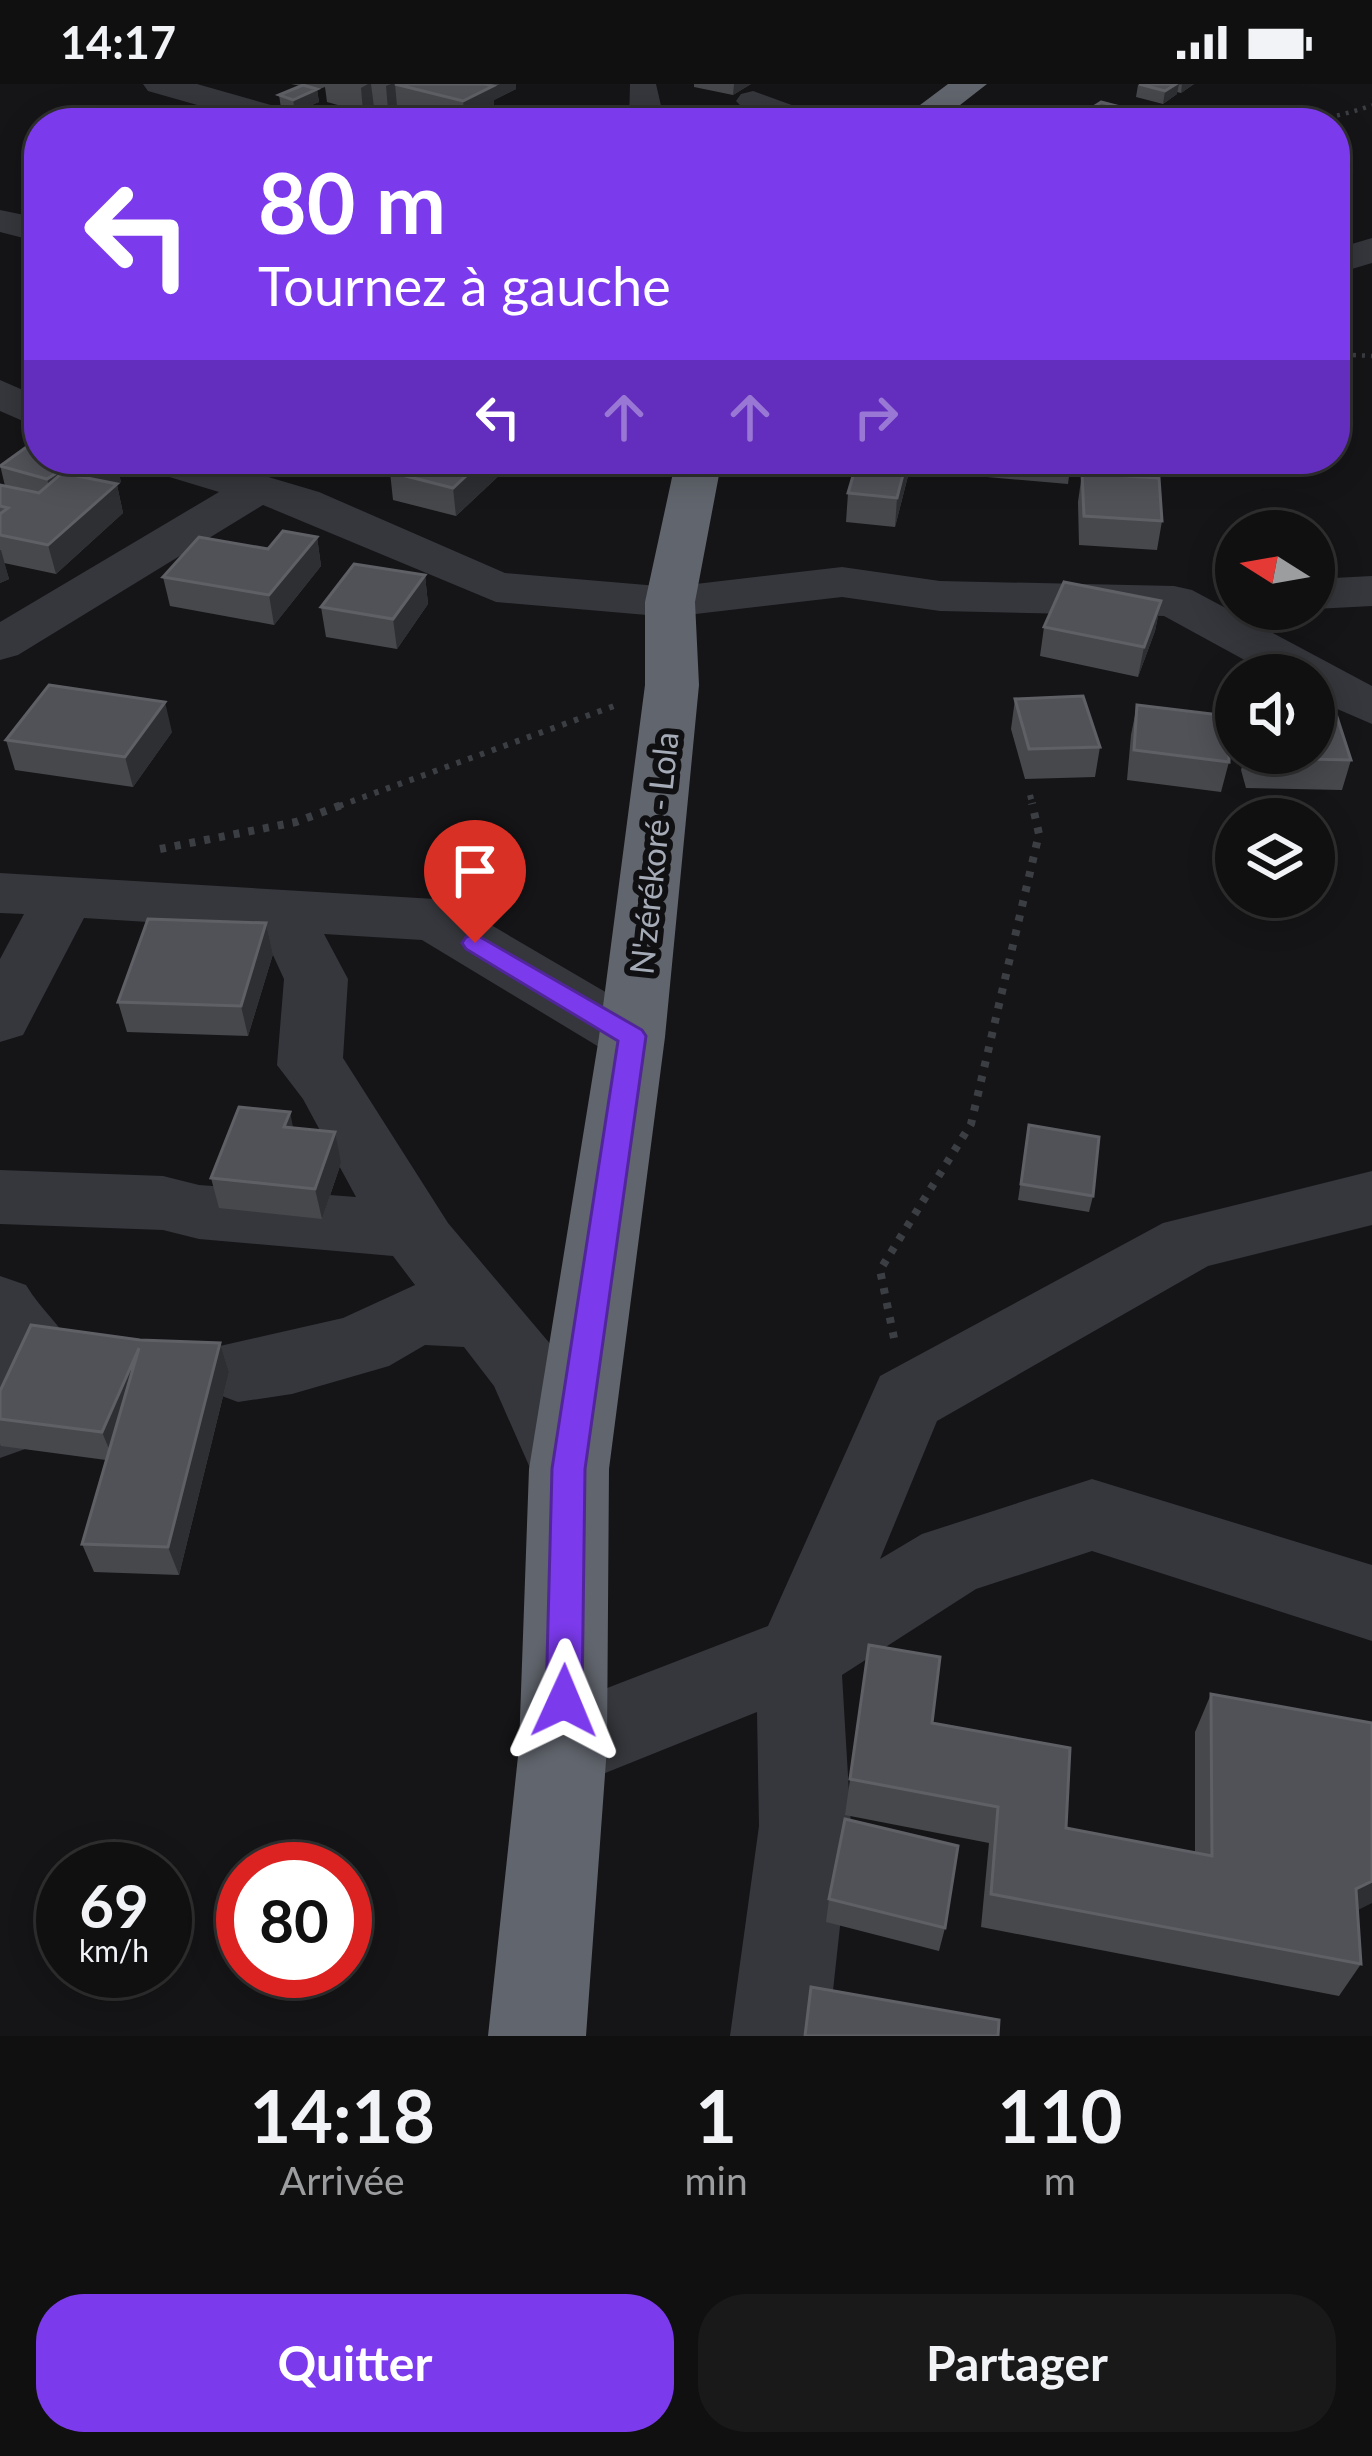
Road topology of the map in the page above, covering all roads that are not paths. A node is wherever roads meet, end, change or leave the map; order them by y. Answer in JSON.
{"nodes":[{"id":1,"x":160,"y":84,"type":"edge"},
{"id":2,"x":970,"y":84,"type":"edge"},
{"id":3,"x":753,"y":101,"type":"dead end"},
{"id":4,"x":245,"y":108,"type":"edge"},
{"id":5,"x":771,"y":108,"type":"edge"},
{"id":6,"x":936,"y":108,"type":"edge"},
{"id":7,"x":208,"y":474,"type":"edge"},
{"id":8,"x":696,"y":474,"type":"edge"},
{"id":9,"x":257,"y":489,"type":"junction"},
{"id":10,"x":1372,"y":592,"type":"edge"},
{"id":11,"x":1335,"y":593,"type":"edge"},
{"id":12,"x":1215,"y":599,"type":"edge"},
{"id":13,"x":1174,"y":601,"type":"junction"},
{"id":14,"x":670,"y":602,"type":"junction"},
{"id":15,"x":0,"y":644,"type":"edge"},
{"id":16,"x":1272,"y":654,"type":"edge"},
{"id":17,"x":1335,"y":688,"type":"edge"},
{"id":18,"x":1372,"y":708,"type":"edge"},
{"id":19,"x":0,"y":893,"type":"edge"},
{"id":20,"x":64,"y":897,"type":"junction"},
{"id":21,"x":282,"y":910,"type":"junction"},
{"id":22,"x":0,"y":1019,"type":"edge"},
{"id":23,"x":632,"y":1036,"type":"junction"},
{"id":24,"x":0,"y":1197,"type":"edge"},
{"id":25,"x":1372,"y":1198,"type":"edge"},
{"id":26,"x":415,"y":1230,"type":"junction"},
{"id":27,"x":0,"y":1306,"type":"edge"},
{"id":28,"x":486,"y":1317,"type":"junction"},
{"id":29,"x":238,"y":1370,"type":"dead end"},
{"id":30,"x":0,"y":1425,"type":"edge"},
{"id":31,"x":569,"y":1469,"type":"junction"},
{"id":32,"x":1372,"y":1603,"type":"edge"},
{"id":33,"x":798,"y":1655,"type":"junction"},
{"id":34,"x":563,"y":1747,"type":"junction"},
{"id":35,"x":537,"y":2036,"type":"edge"},
{"id":36,"x":779,"y":2036,"type":"edge"}],
"edges":[{"from":1,"to":4,"type":"street"},
{"from":2,"to":6,"type":"highway"},
{"from":3,"to":5,"type":"street"},
{"from":7,"to":9,"type":"street"},
{"from":8,"to":14,"type":"highway","name":"N'zérékoré - Lola"},
{"from":9,"to":14,"type":"street"},
{"from":9,"to":15,"type":"street"},
{"from":10,"to":11,"type":"street"},
{"from":12,"to":13,"type":"street"},
{"from":13,"to":14,"type":"street"},
{"from":13,"to":16,"type":"street"},
{"from":14,"to":23,"type":"highway","name":"N'zérékoré - Lola"},
{"from":17,"to":18,"type":"street"},
{"from":19,"to":20,"type":"street"},
{"from":20,"to":21,"type":"street"},
{"from":20,"to":22,"type":"street"},
{"from":21,"to":23,"type":"street"},
{"from":21,"to":26,"type":"street"},
{"from":23,"to":31,"type":"highway","name":"N'zérékoré - Lola"},
{"from":24,"to":26,"type":"street"},
{"from":25,"to":33,"type":"street"},
{"from":26,"to":28,"type":"street"},
{"from":27,"to":30,"type":"street"},
{"from":28,"to":29,"type":"street"},
{"from":28,"to":31,"type":"street"},
{"from":31,"to":34,"type":"highway","name":"N'zérékoré - Lola"},
{"from":32,"to":33,"type":"street"},
{"from":33,"to":34,"type":"street"},
{"from":33,"to":36,"type":"street"},
{"from":34,"to":35,"type":"highway","name":"N'zérékoré - Lola"}]}
